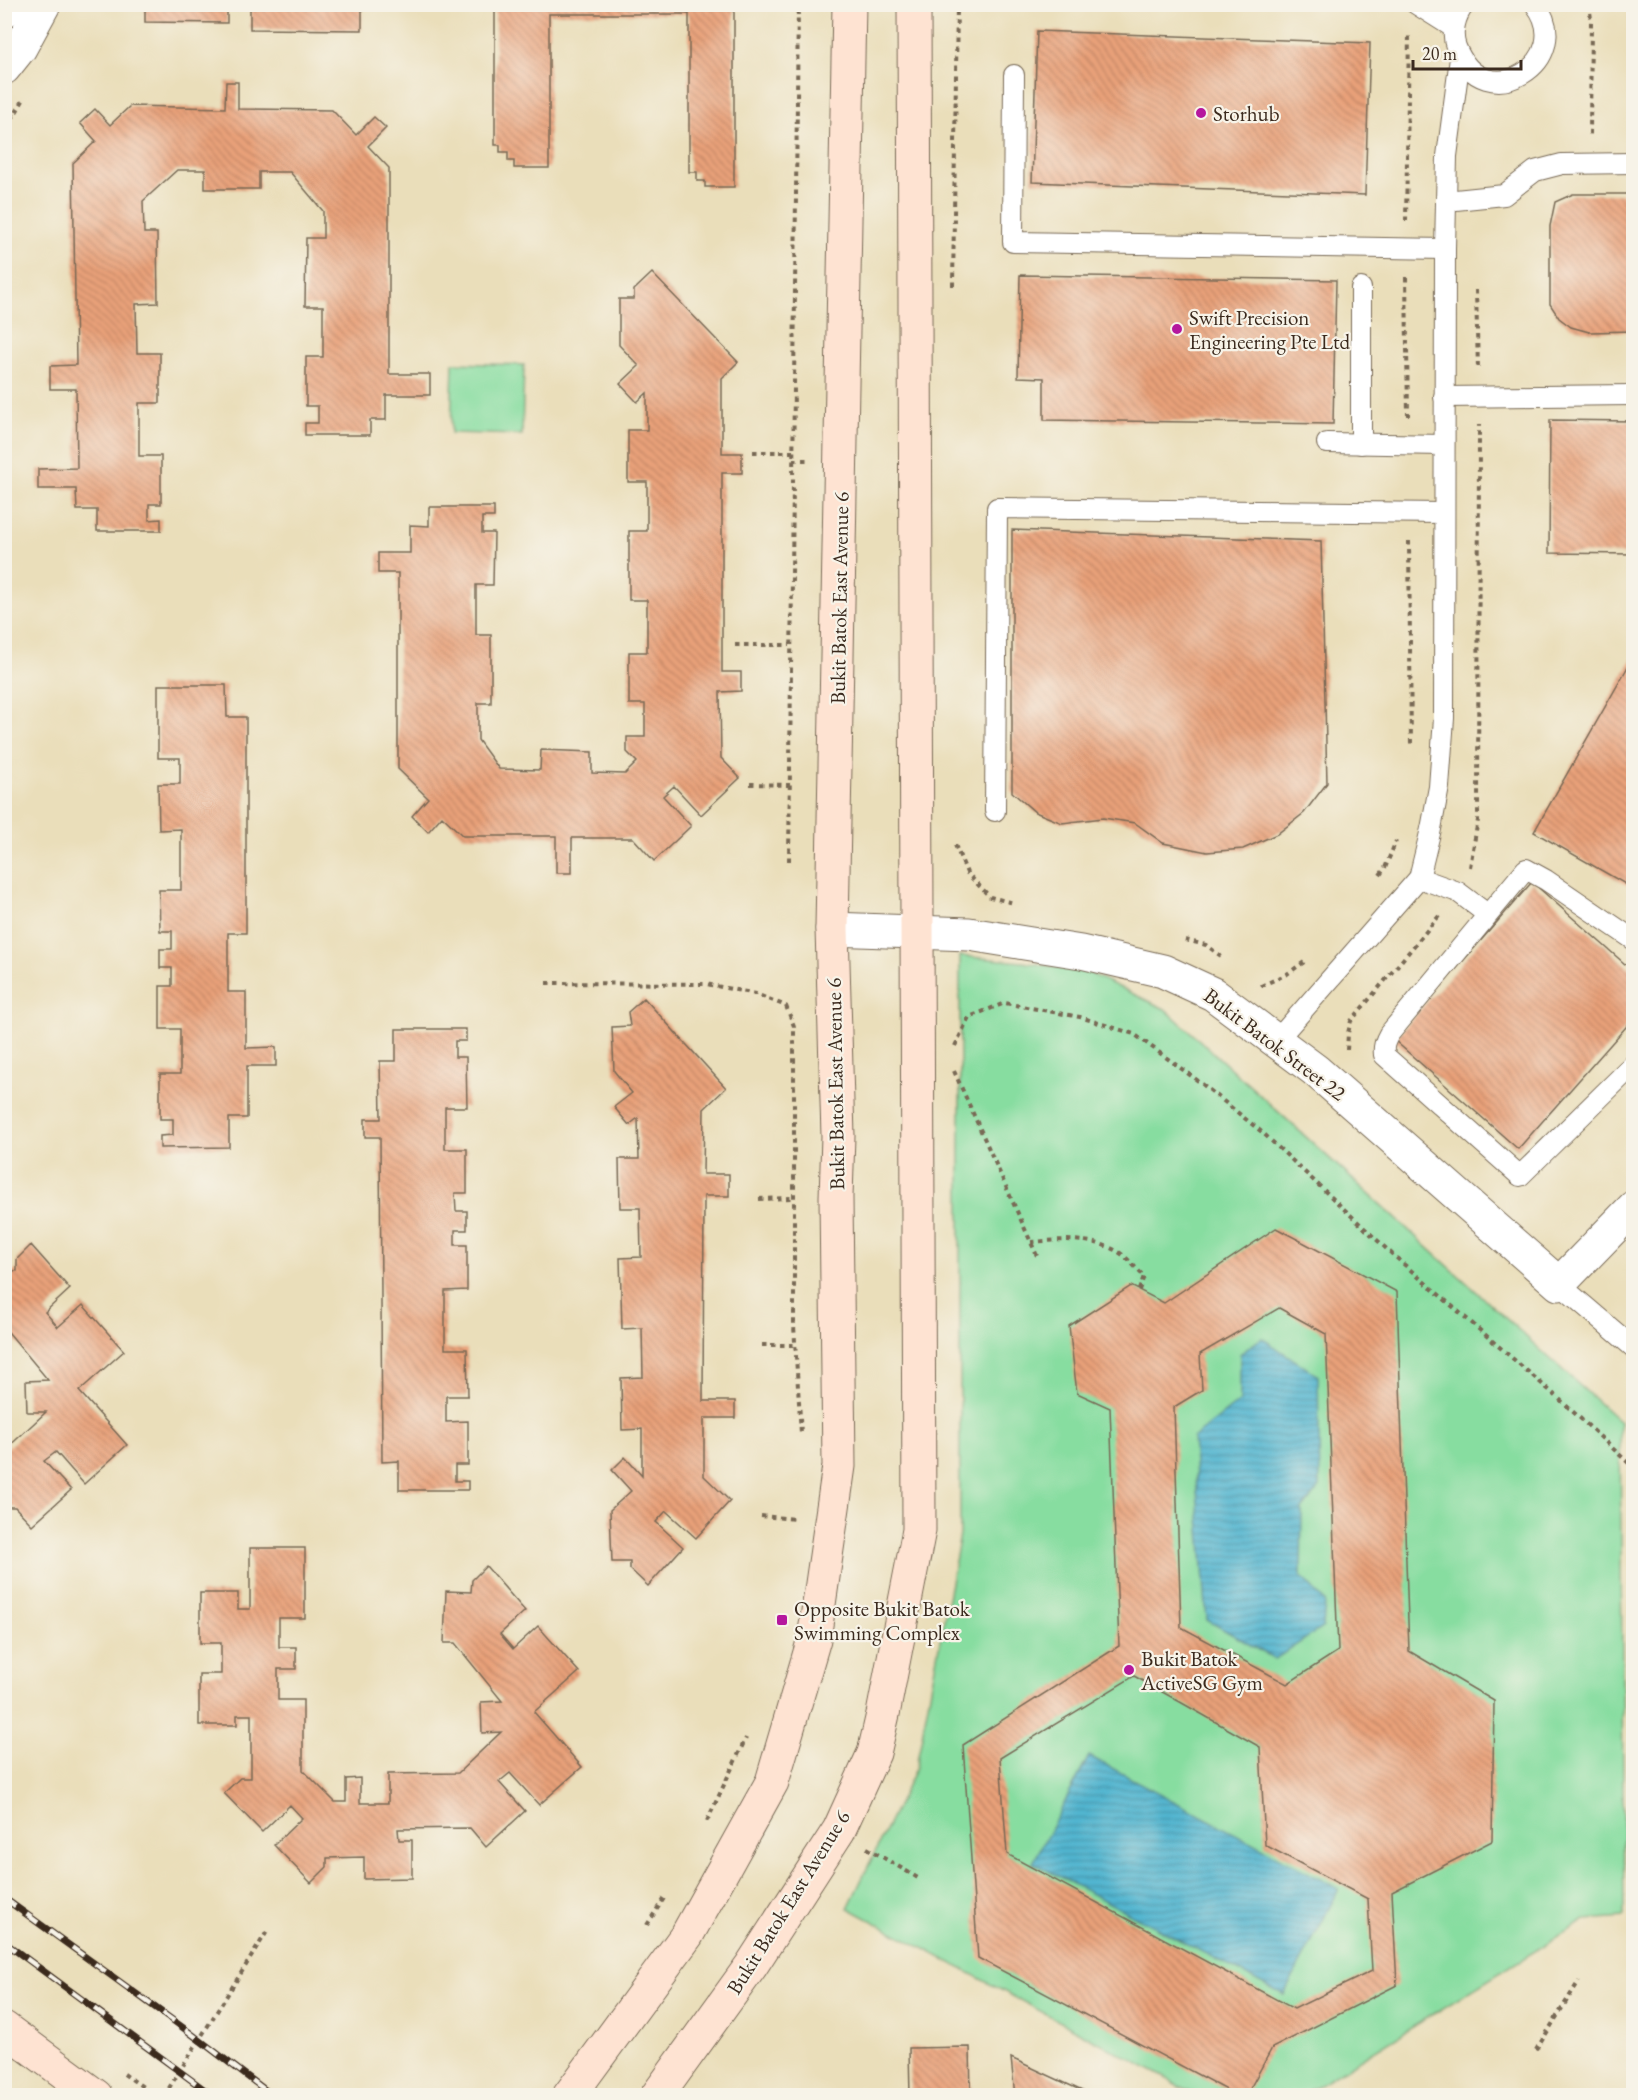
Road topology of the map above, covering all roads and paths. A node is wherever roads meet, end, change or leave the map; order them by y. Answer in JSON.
{"nodes":[{"id":1,"x":8,"y":4,"type":"edge"},
{"id":2,"x":44,"y":4,"type":"edge"},
{"id":3,"x":798,"y":4,"type":"edge"},
{"id":4,"x":849,"y":4,"type":"edge"},
{"id":5,"x":914,"y":4,"type":"edge"},
{"id":6,"x":1416,"y":4,"type":"edge"},
{"id":7,"x":1465,"y":4,"type":"edge"},
{"id":8,"x":1535,"y":4,"type":"edge"},
{"id":9,"x":1589,"y":4,"type":"edge"},
{"id":10,"x":4,"y":10,"type":"edge"},
{"id":11,"x":1454,"y":28,"type":"junction"},
{"id":12,"x":1460,"y":58,"type":"junction"},
{"id":13,"x":4,"y":68,"type":"edge"},
{"id":14,"x":1014,"y":75,"type":"dead end"},
{"id":15,"x":4,"y":107,"type":"edge"},
{"id":16,"x":14,"y":116,"type":"dead end"},
{"id":17,"x":1590,"y":140,"type":"dead end"},
{"id":18,"x":1634,"y":163,"type":"edge"},
{"id":19,"x":1446,"y":201,"type":"junction"},
{"id":20,"x":1445,"y":249,"type":"junction"},
{"id":21,"x":1476,"y":280,"type":"dead end"},
{"id":22,"x":1361,"y":288,"type":"dead end"},
{"id":23,"x":1634,"y":395,"type":"edge"},
{"id":24,"x":1444,"y":397,"type":"junction"},
{"id":25,"x":1479,"y":397,"type":"junction"},
{"id":26,"x":1328,"y":443,"type":"dead end"},
{"id":27,"x":1361,"y":444,"type":"junction"},
{"id":28,"x":1444,"y":445,"type":"junction"},
{"id":29,"x":753,"y":452,"type":"dead end"},
{"id":30,"x":793,"y":452,"type":"junction"},
{"id":31,"x":1408,"y":513,"type":"junction"},
{"id":32,"x":1444,"y":513,"type":"junction"},
{"id":33,"x":735,"y":645,"type":"dead end"},
{"id":34,"x":790,"y":645,"type":"junction"},
{"id":35,"x":1411,"y":748,"type":"dead end"},
{"id":36,"x":750,"y":784,"type":"dead end"},
{"id":37,"x":790,"y":785,"type":"junction"},
{"id":38,"x":995,"y":811,"type":"dead end"},
{"id":39,"x":1397,"y":838,"type":"dead end"},
{"id":40,"x":789,"y":861,"type":"dead end"},
{"id":41,"x":1378,"y":877,"type":"dead end"},
{"id":42,"x":1419,"y":878,"type":"junction"},
{"id":43,"x":1458,"y":892,"type":"junction"},
{"id":44,"x":1487,"y":914,"type":"junction"},
{"id":45,"x":832,"y":929,"type":"junction"},
{"id":46,"x":917,"y":931,"type":"junction"},
{"id":47,"x":1634,"y":940,"type":"edge"},
{"id":48,"x":1311,"y":957,"type":"dead end"},
{"id":49,"x":546,"y":983,"type":"dead end"},
{"id":50,"x":1261,"y":986,"type":"dead end"},
{"id":51,"x":1276,"y":1041,"type":"junction"},
{"id":52,"x":1350,"y":1060,"type":"dead end"},
{"id":53,"x":1634,"y":1064,"type":"edge"},
{"id":54,"x":951,"y":1065,"type":"dead end"},
{"id":55,"x":1263,"y":1133,"type":"dead end"},
{"id":56,"x":787,"y":1198,"type":"dead end"},
{"id":57,"x":759,"y":1199,"type":"dead end"},
{"id":58,"x":1634,"y":1207,"type":"edge"},
{"id":59,"x":1031,"y":1242,"type":"junction"},
{"id":60,"x":1038,"y":1258,"type":"dead end"},
{"id":61,"x":1559,"y":1284,"type":"junction"},
{"id":62,"x":1139,"y":1290,"type":"dead end"},
{"id":63,"x":762,"y":1345,"type":"dead end"},
{"id":64,"x":790,"y":1345,"type":"dead end"},
{"id":65,"x":1634,"y":1348,"type":"edge"},
{"id":66,"x":801,"y":1437,"type":"dead end"},
{"id":67,"x":1634,"y":1468,"type":"edge"},
{"id":68,"x":797,"y":1509,"type":"dead end"},
{"id":69,"x":761,"y":1516,"type":"dead end"},
{"id":70,"x":790,"y":1518,"type":"dead end"},
{"id":71,"x":795,"y":1530,"type":"dead end"},
{"id":72,"x":746,"y":1737,"type":"dead end"},
{"id":73,"x":706,"y":1824,"type":"dead end"},
{"id":74,"x":839,"y":1830,"type":"junction"},
{"id":75,"x":918,"y":1878,"type":"dead end"},
{"id":76,"x":668,"y":1891,"type":"dead end"},
{"id":77,"x":645,"y":1929,"type":"dead end"},
{"id":78,"x":268,"y":1930,"type":"dead end"},
{"id":79,"x":1579,"y":1981,"type":"dead end"},
{"id":80,"x":4,"y":2028,"type":"edge"},
{"id":81,"x":1536,"y":2050,"type":"dead end"},
{"id":82,"x":96,"y":2096,"type":"edge"},
{"id":83,"x":164,"y":2096,"type":"edge"},
{"id":84,"x":569,"y":2096,"type":"edge"},
{"id":85,"x":657,"y":2096,"type":"edge"}],
"edges":[{"from":1,"to":10,"type":"street"},
{"from":2,"to":13,"type":"street"},
{"from":3,"to":30,"type":"path"},
{"from":4,"to":45,"type":"main road","name":"Bukit Batok East Avenue 6"},
{"from":5,"to":46,"type":"main road","name":"Bukit Batok East Avenue 6"},
{"from":6,"to":11,"type":"lane"},
{"from":7,"to":11,"type":"lane"},
{"from":8,"to":12,"type":"lane"},
{"from":9,"to":17,"type":"path"},
{"from":11,"to":12,"type":"lane"},
{"from":12,"to":19,"type":"lane"},
{"from":14,"to":20,"type":"lane"},
{"from":15,"to":16,"type":"path"},
{"from":18,"to":19,"type":"lane"},
{"from":19,"to":20,"type":"lane"},
{"from":20,"to":24,"type":"lane"},
{"from":21,"to":25,"type":"path"},
{"from":22,"to":27,"type":"lane"},
{"from":23,"to":25,"type":"lane"},
{"from":24,"to":25,"type":"lane"},
{"from":24,"to":28,"type":"lane"},
{"from":25,"to":43,"type":"path"},
{"from":26,"to":27,"type":"lane"},
{"from":27,"to":28,"type":"lane"},
{"from":28,"to":32,"type":"lane"},
{"from":29,"to":30,"type":"path"},
{"from":30,"to":34,"type":"path"},
{"from":31,"to":32,"type":"lane"},
{"from":31,"to":35,"type":"path"},
{"from":31,"to":38,"type":"lane"},
{"from":32,"to":42,"type":"lane"},
{"from":33,"to":34,"type":"path"},
{"from":34,"to":37,"type":"path"},
{"from":36,"to":37,"type":"path"},
{"from":37,"to":40,"type":"path"},
{"from":39,"to":41,"type":"path"},
{"from":42,"to":43,"type":"lane"},
{"from":42,"to":51,"type":"lane"},
{"from":43,"to":44,"type":"lane"},
{"from":43,"to":52,"type":"path"},
{"from":44,"to":47,"type":"lane"},
{"from":44,"to":53,"type":"lane"},
{"from":45,"to":46,"type":"street","name":"Bukit Batok Street 22"},
{"from":45,"to":84,"type":"main road","name":"Bukit Batok East Avenue 6"},
{"from":46,"to":51,"type":"street","name":"Bukit Batok Street 22"},
{"from":46,"to":74,"type":"main road","name":"Bukit Batok East Avenue 6"},
{"from":48,"to":50,"type":"path"},
{"from":49,"to":66,"type":"path"},
{"from":51,"to":61,"type":"street","name":"Bukit Batok Street 22"},
{"from":54,"to":59,"type":"path"},
{"from":55,"to":67,"type":"path"},
{"from":56,"to":57,"type":"path"},
{"from":58,"to":61,"type":"street"},
{"from":59,"to":60,"type":"path"},
{"from":59,"to":62,"type":"path"},
{"from":61,"to":65,"type":"lane","name":"Bukit Batok Street 22"},
{"from":63,"to":64,"type":"path"},
{"from":68,"to":71,"type":"path"},
{"from":69,"to":70,"type":"path"},
{"from":72,"to":73,"type":"path"},
{"from":74,"to":75,"type":"path"},
{"from":74,"to":85,"type":"main road","name":"Bukit Batok East Avenue 6"},
{"from":76,"to":77,"type":"path"},
{"from":78,"to":83,"type":"path"},
{"from":79,"to":81,"type":"path"},
{"from":80,"to":82,"type":"main road"}]}
